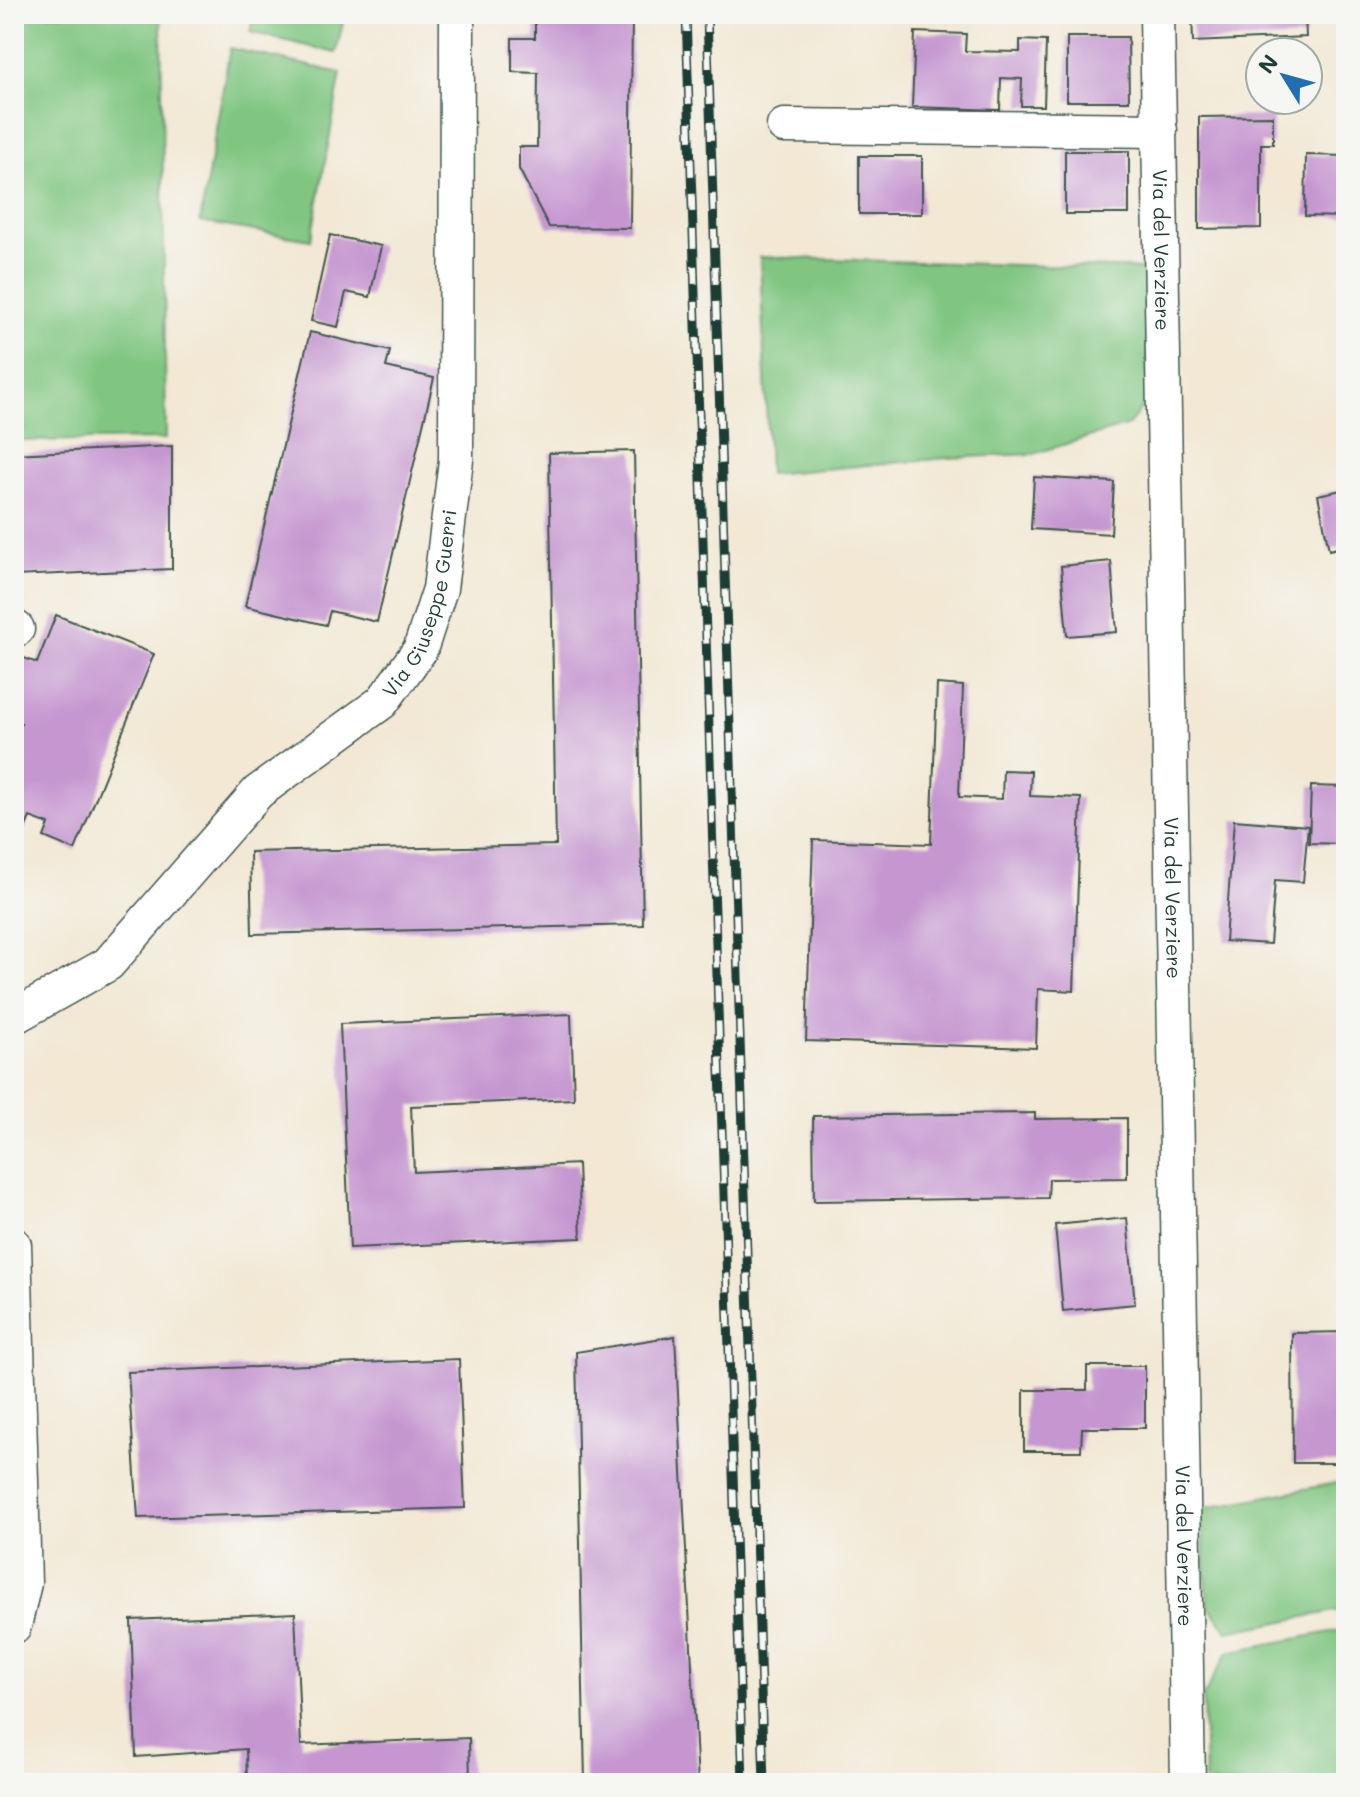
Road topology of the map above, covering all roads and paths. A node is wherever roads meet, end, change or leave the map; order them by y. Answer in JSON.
{"nodes":[{"id":1,"x":457,"y":14,"type":"edge"},
{"id":2,"x":1157,"y":14,"type":"edge"},
{"id":3,"x":784,"y":126,"type":"dead end"},
{"id":4,"x":1160,"y":130,"type":"junction"},
{"id":5,"x":14,"y":1017,"type":"edge"},
{"id":6,"x":14,"y":1245,"type":"edge"},
{"id":7,"x":14,"y":1626,"type":"edge"},
{"id":8,"x":1188,"y":1783,"type":"edge"}],
"edges":[{"from":1,"to":5,"type":"street","name":"Via Giuseppe Guerri"},
{"from":2,"to":4,"type":"street","name":"Via del Verziere"},
{"from":3,"to":4,"type":"street"},
{"from":4,"to":8,"type":"street","name":"Via del Verziere"},
{"from":6,"to":7,"type":"street"}]}
